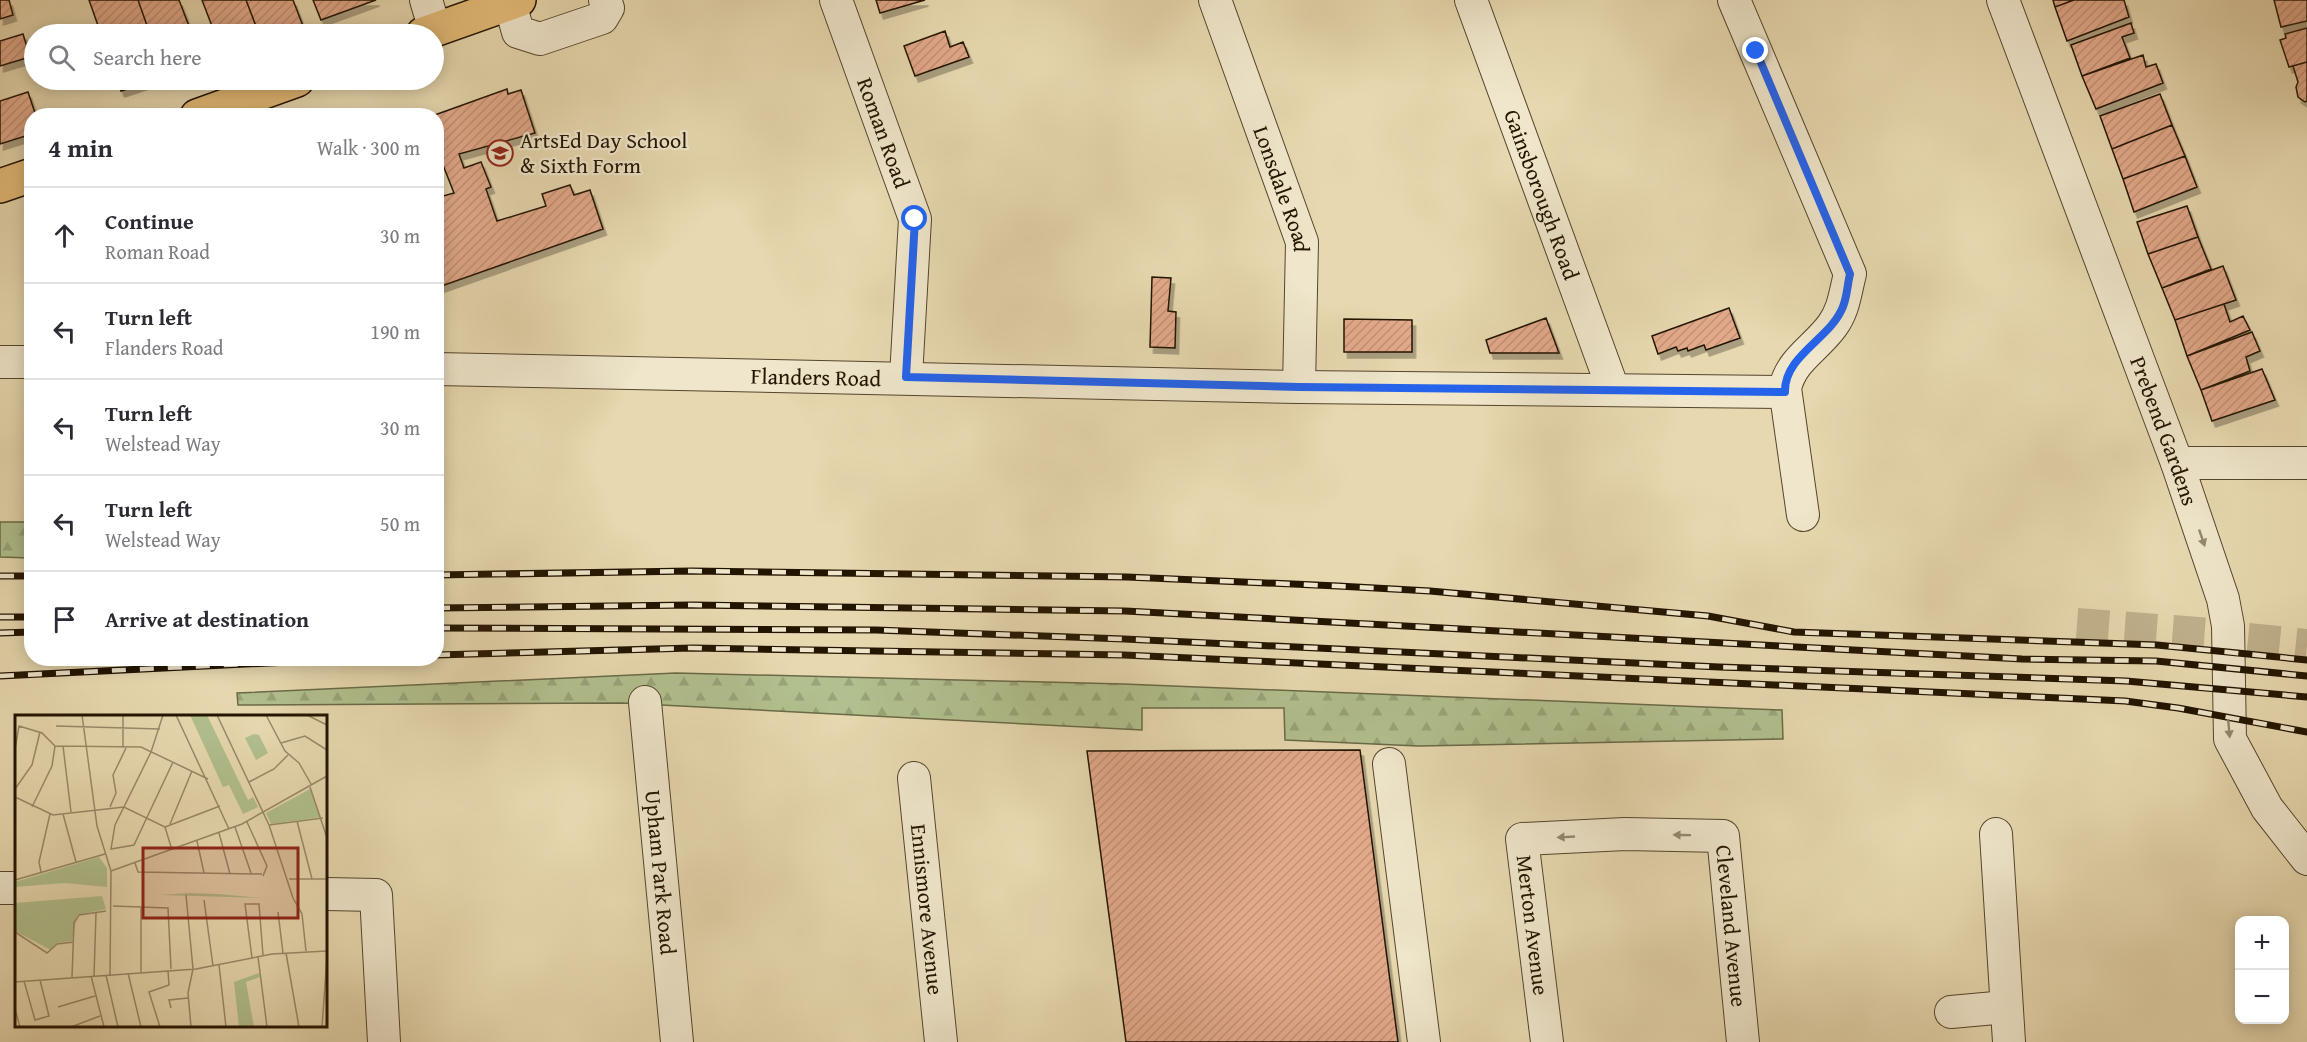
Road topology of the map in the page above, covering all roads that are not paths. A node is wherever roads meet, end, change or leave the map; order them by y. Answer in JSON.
{"nodes":[{"id":1,"x":606,"y":0,"type":"edge"},
{"id":2,"x":836,"y":0,"type":"edge"},
{"id":3,"x":1215,"y":0,"type":"edge"},
{"id":4,"x":1471,"y":0,"type":"edge"},
{"id":5,"x":1734,"y":0,"type":"edge"},
{"id":6,"x":2003,"y":0,"type":"edge"},
{"id":7,"x":514,"y":2,"type":"edge"},
{"id":8,"x":428,"y":22,"type":"edge"},
{"id":9,"x":269,"y":90,"type":"edge"},
{"id":10,"x":219,"y":108,"type":"edge"},
{"id":11,"x":24,"y":178,"type":"edge"},
{"id":12,"x":0,"y":186,"type":"edge"},
{"id":13,"x":0,"y":362,"type":"edge"},
{"id":14,"x":24,"y":362,"type":"edge"},
{"id":15,"x":444,"y":369,"type":"edge"},
{"id":16,"x":906,"y":377,"type":"junction"},
{"id":17,"x":1299,"y":387,"type":"junction"},
{"id":18,"x":1612,"y":389,"type":"junction"},
{"id":19,"x":1781,"y":402,"type":"junction"},
{"id":20,"x":2177,"y":462,"type":"junction"},
{"id":21,"x":2307,"y":463,"type":"edge"},
{"id":22,"x":1803,"y":515,"type":"dead end"},
{"id":23,"x":645,"y":702,"type":"dead end"},
{"id":24,"x":1389,"y":764,"type":"dead end"},
{"id":25,"x":914,"y":778,"type":"dead end"},
{"id":26,"x":1625,"y":834,"type":"joint"},
{"id":27,"x":1996,"y":834,"type":"dead end"},
{"id":28,"x":2307,"y":859,"type":"edge"},
{"id":29,"x":327,"y":894,"type":"edge"},
{"id":30,"x":2006,"y":1007,"type":"junction"},
{"id":31,"x":1952,"y":1012,"type":"dead end"},
{"id":32,"x":384,"y":1042,"type":"edge"},
{"id":33,"x":677,"y":1042,"type":"edge"},
{"id":34,"x":941,"y":1042,"type":"edge"},
{"id":35,"x":1424,"y":1042,"type":"edge"},
{"id":36,"x":1547,"y":1042,"type":"edge"},
{"id":37,"x":1743,"y":1042,"type":"edge"},
{"id":38,"x":2009,"y":1042,"type":"edge"}],
"edges":[{"from":1,"to":7,"type":"street"},
{"from":2,"to":16,"type":"street","name":"Roman Road"},
{"from":3,"to":17,"type":"street","name":"Lonsdale Road"},
{"from":4,"to":18,"type":"street","name":"Gainsborough Road"},
{"from":5,"to":19,"type":"street"},
{"from":6,"to":20,"type":"street","name":"Prebend Gardens"},
{"from":7,"to":8,"type":"main road"},
{"from":9,"to":10,"type":"main road"},
{"from":11,"to":12,"type":"main road"},
{"from":13,"to":14,"type":"street"},
{"from":15,"to":16,"type":"street","name":"Flanders Road"},
{"from":16,"to":17,"type":"street","name":"Flanders Road"},
{"from":17,"to":18,"type":"street","name":"Flanders Road"},
{"from":18,"to":19,"type":"street","name":"Flanders Road"},
{"from":19,"to":22,"type":"street"},
{"from":20,"to":21,"type":"street"},
{"from":20,"to":28,"type":"street","name":"Prebend Gardens","one_way":true},
{"from":23,"to":33,"type":"street","name":"Upham Park Road"},
{"from":24,"to":35,"type":"street"},
{"from":25,"to":34,"type":"street","name":"Ennismore Avenue"},
{"from":26,"to":36,"type":"street","name":"Merton Avenue","one_way":true},
{"from":37,"to":26,"type":"street","name":"Cleveland Avenue","one_way":true},
{"from":27,"to":30,"type":"street"},
{"from":29,"to":32,"type":"street"},
{"from":30,"to":31,"type":"street"},
{"from":30,"to":38,"type":"street"}]}
